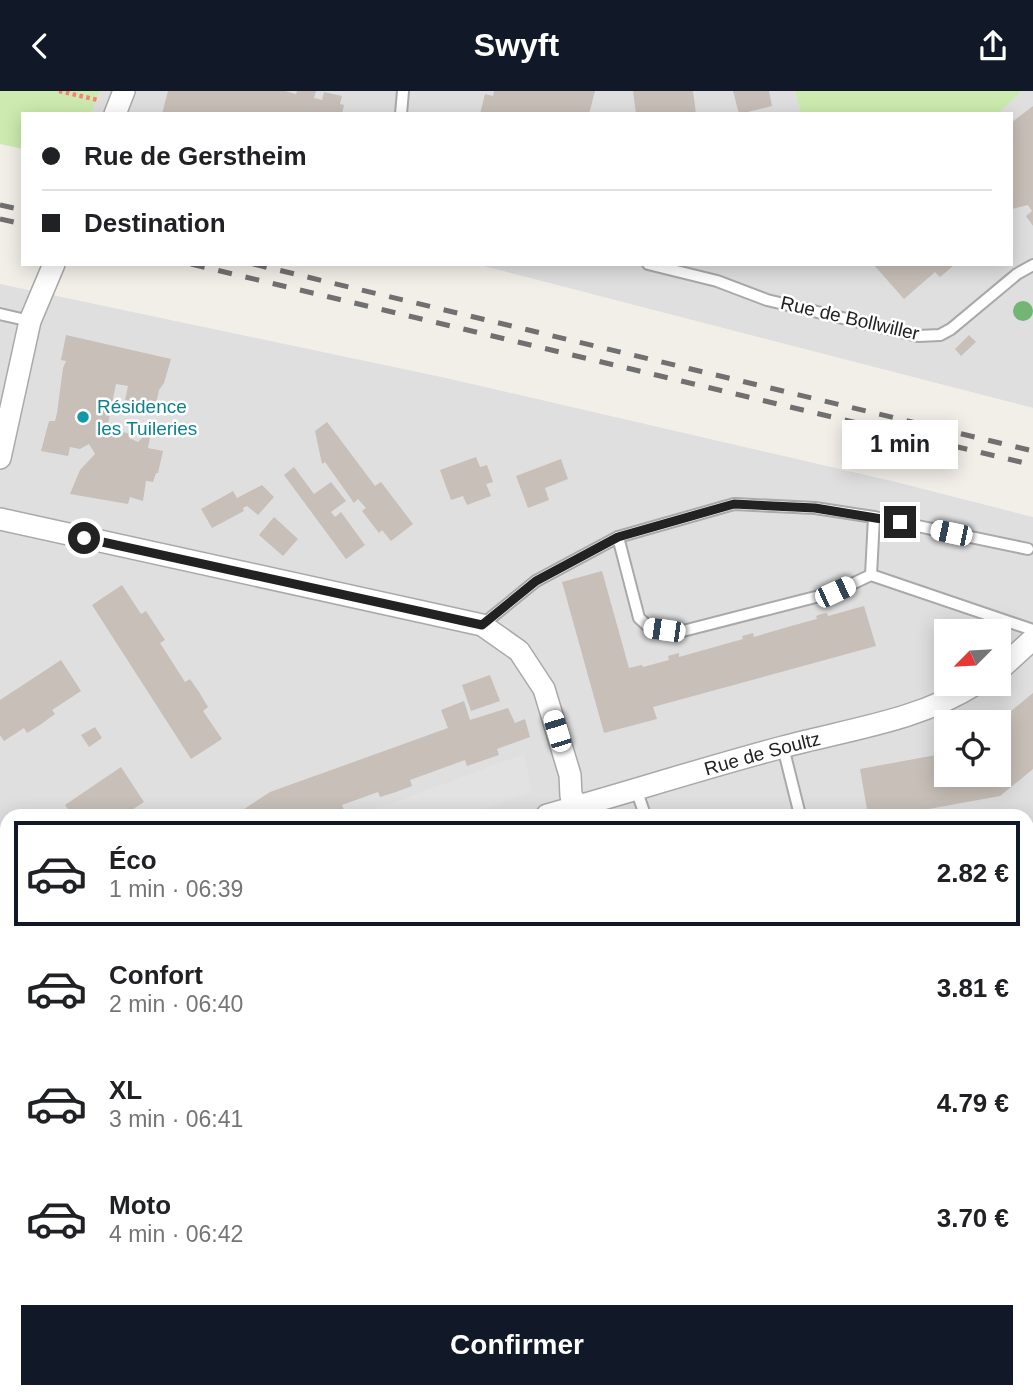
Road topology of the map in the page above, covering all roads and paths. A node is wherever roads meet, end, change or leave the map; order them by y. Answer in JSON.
{"nodes":[{"id":1,"x":59,"y":91,"type":"edge"},
{"id":2,"x":403,"y":91,"type":"edge"},
{"id":3,"x":119,"y":103,"type":"edge"},
{"id":4,"x":401,"y":112,"type":"edge"},
{"id":5,"x":1033,"y":265,"type":"edge"},
{"id":6,"x":53,"y":266,"type":"edge"},
{"id":7,"x":657,"y":266,"type":"edge"},
{"id":8,"x":0,"y":314,"type":"edge"},
{"id":9,"x":30,"y":321,"type":"junction"},
{"id":10,"x":0,"y":458,"type":"edge"},
{"id":11,"x":874,"y":517,"type":"junction"},
{"id":12,"x":0,"y":519,"type":"edge"},
{"id":13,"x":618,"y":537,"type":"junction"},
{"id":14,"x":1028,"y":549,"type":"dead end"},
{"id":15,"x":871,"y":575,"type":"junction"},
{"id":16,"x":482,"y":625,"type":"junction"},
{"id":17,"x":1033,"y":630,"type":"edge"},
{"id":18,"x":1033,"y":639,"type":"edge"},
{"id":19,"x":1012,"y":658,"type":"edge"},
{"id":20,"x":954,"y":697,"type":"edge"},
{"id":21,"x":783,"y":747,"type":"junction"},
{"id":22,"x":636,"y":789,"type":"junction"},
{"id":23,"x":579,"y":806,"type":"junction"},
{"id":24,"x":568,"y":809,"type":"edge"},
{"id":25,"x":643,"y":809,"type":"edge"},
{"id":26,"x":798,"y":809,"type":"edge"}],
"edges":[{"from":1,"to":3,"type":"path"},
{"from":2,"to":4,"type":"lane"},
{"from":5,"to":7,"type":"lane","name":"Rue de Bollwiller"},
{"from":6,"to":9,"type":"street"},
{"from":8,"to":9,"type":"lane"},
{"from":9,"to":10,"type":"street"},
{"from":11,"to":13,"type":"lane"},
{"from":11,"to":14,"type":"lane"},
{"from":11,"to":15,"type":"lane"},
{"from":12,"to":16,"type":"street"},
{"from":13,"to":15,"type":"lane"},
{"from":13,"to":16,"type":"lane"},
{"from":15,"to":17,"type":"lane"},
{"from":16,"to":23,"type":"street"},
{"from":18,"to":19,"type":"street"},
{"from":20,"to":21,"type":"street","name":"Rue de Soultz"},
{"from":21,"to":22,"type":"street","name":"Rue de Soultz"},
{"from":21,"to":26,"type":"lane"},
{"from":22,"to":23,"type":"street","name":"Rue de Soultz"},
{"from":22,"to":25,"type":"lane"},
{"from":23,"to":24,"type":"street","name":"Rue de Soultz"}]}
